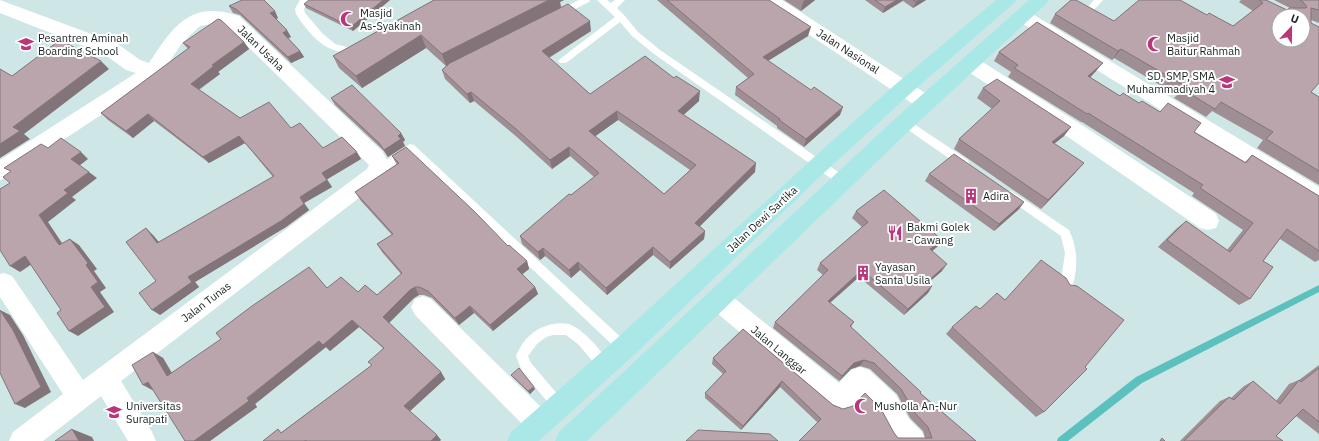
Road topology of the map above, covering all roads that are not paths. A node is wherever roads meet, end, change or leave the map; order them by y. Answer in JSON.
{"nodes":[{"id":1,"x":305,"y":0,"type":"edge"},
{"id":2,"x":586,"y":0,"type":"edge"},
{"id":3,"x":601,"y":0,"type":"edge"},
{"id":4,"x":621,"y":0,"type":"edge"},
{"id":5,"x":770,"y":0,"type":"edge"},
{"id":6,"x":1007,"y":0,"type":"edge"},
{"id":7,"x":1040,"y":0,"type":"edge"},
{"id":8,"x":1099,"y":0,"type":"edge"},
{"id":9,"x":0,"y":6,"type":"edge"},
{"id":10,"x":1092,"y":7,"type":"edge"},
{"id":11,"x":611,"y":8,"type":"junction"},
{"id":12,"x":621,"y":16,"type":"junction"},
{"id":13,"x":1023,"y":16,"type":"junction"},
{"id":14,"x":551,"y":18,"type":"edge"},
{"id":15,"x":366,"y":43,"type":"edge"},
{"id":16,"x":563,"y":61,"type":"dead end"},
{"id":17,"x":971,"y":64,"type":"junction"},
{"id":18,"x":153,"y":71,"type":"junction"},
{"id":19,"x":904,"y":88,"type":"junction"},
{"id":20,"x":926,"y":103,"type":"junction"},
{"id":21,"x":905,"y":122,"type":"junction"},
{"id":22,"x":377,"y":164,"type":"junction"},
{"id":23,"x":819,"y":165,"type":"junction"},
{"id":24,"x":976,"y":171,"type":"edge"},
{"id":25,"x":0,"y":172,"type":"edge"},
{"id":26,"x":843,"y":181,"type":"junction"},
{"id":27,"x":1001,"y":189,"type":"edge"},
{"id":28,"x":1319,"y":198,"type":"edge"},
{"id":29,"x":1208,"y":221,"type":"dead end"},
{"id":30,"x":4,"y":282,"type":"dead end"},
{"id":31,"x":1066,"y":287,"type":"edge"},
{"id":32,"x":717,"y":301,"type":"junction"},
{"id":33,"x":423,"y":307,"type":"dead end"},
{"id":34,"x":624,"y":348,"type":"junction"},
{"id":35,"x":604,"y":366,"type":"junction"},
{"id":36,"x":106,"y":378,"type":"junction"},
{"id":37,"x":80,"y":398,"type":"junction"},
{"id":38,"x":559,"y":406,"type":"junction"},
{"id":39,"x":539,"y":424,"type":"junction"},
{"id":40,"x":22,"y":441,"type":"edge"},
{"id":41,"x":143,"y":441,"type":"edge"},
{"id":42,"x":520,"y":441,"type":"edge"},
{"id":43,"x":568,"y":441,"type":"edge"},
{"id":44,"x":913,"y":441,"type":"edge"}],
"edges":[{"from":1,"to":15,"type":"lane"},
{"from":2,"to":14,"type":"lane"},
{"from":3,"to":11,"type":"lane"},
{"from":4,"to":11,"type":"lane"},
{"from":5,"to":19,"type":"street","name":"Jalan Nasional"},
{"from":6,"to":19,"type":"main road","name":"Jalan Dewi Sartika"},
{"from":7,"to":13,"type":"main road"},
{"from":8,"to":10,"type":"lane"},
{"from":9,"to":18,"type":"street"},
{"from":11,"to":12,"type":"lane"},
{"from":12,"to":16,"type":"lane"},
{"from":12,"to":23,"type":"lane"},
{"from":13,"to":17,"type":"main road"},
{"from":13,"to":28,"type":"street"},
{"from":17,"to":20,"type":"main road"},
{"from":17,"to":29,"type":"street"},
{"from":18,"to":22,"type":"street","name":"Jalan Usaha"},
{"from":18,"to":25,"type":"street","name":"Jalan Usaha"},
{"from":19,"to":20,"type":"street","name":"Jalan Nasional"},
{"from":19,"to":23,"type":"main road","name":"Jalan Dewi Sartika"},
{"from":20,"to":21,"type":"main road"},
{"from":21,"to":24,"type":"lane"},
{"from":21,"to":26,"type":"main road"},
{"from":22,"to":34,"type":"lane"},
{"from":22,"to":36,"type":"street","name":"Jalan Tunas"},
{"from":23,"to":26,"type":"lane"},
{"from":23,"to":34,"type":"main road","name":"Jalan Dewi Sartika"},
{"from":26,"to":32,"type":"main road"},
{"from":27,"to":31,"type":"lane"},
{"from":30,"to":37,"type":"street"},
{"from":32,"to":43,"type":"main road"},
{"from":32,"to":44,"type":"street","name":"Jalan Langgar"},
{"from":33,"to":39,"type":"street"},
{"from":34,"to":35,"type":"main road","name":"Jalan Dewi Sartika"},
{"from":35,"to":38,"type":"main road","name":"Jalan Dewi Sartika"},
{"from":35,"to":38,"type":"lane"},
{"from":36,"to":37,"type":"street","name":"Jalan Tunas"},
{"from":36,"to":41,"type":"street"},
{"from":37,"to":40,"type":"street","name":"Jalan Tunas"},
{"from":38,"to":39,"type":"main road","name":"Jalan Dewi Sartika"},
{"from":39,"to":42,"type":"main road","name":"Jalan Dewi Sartika"}]}
